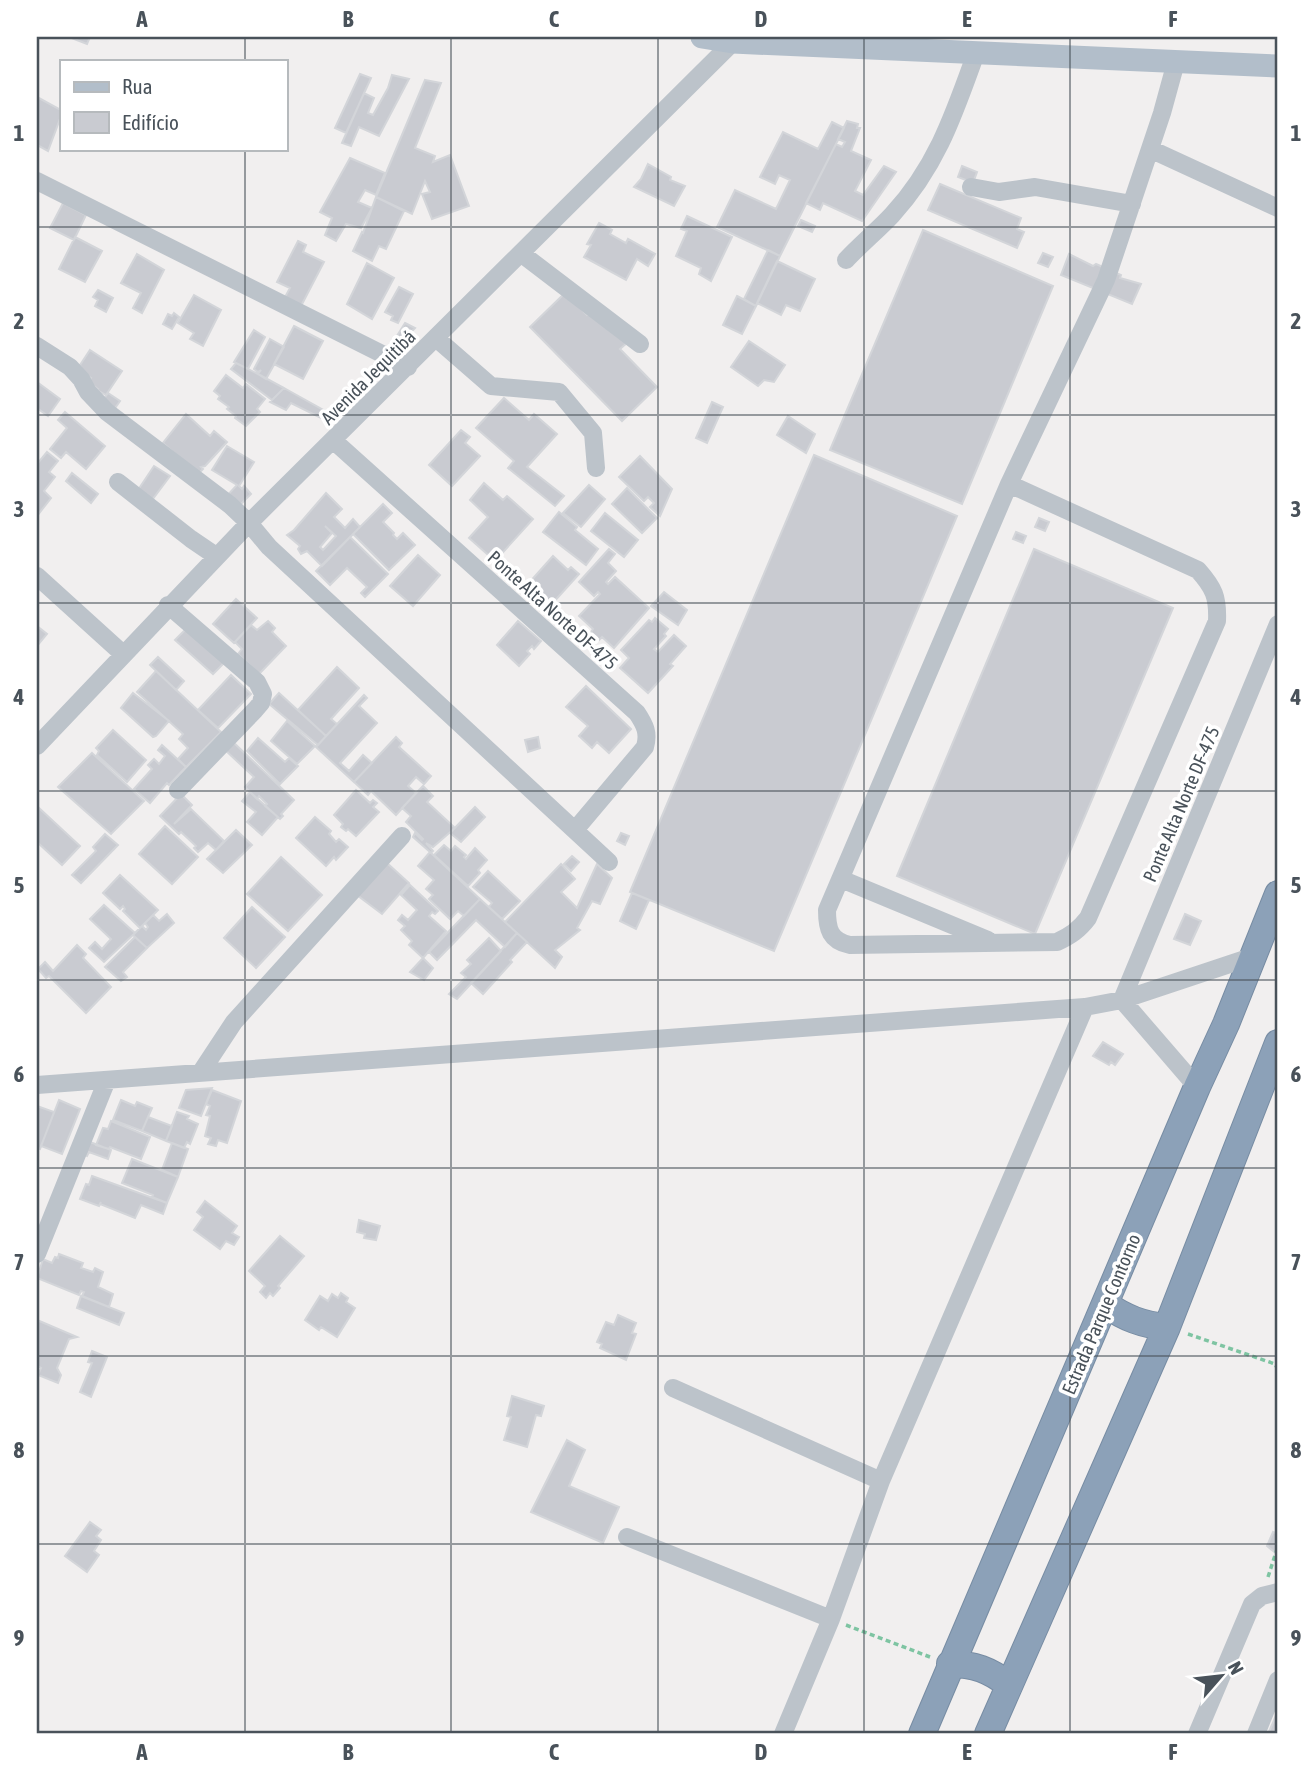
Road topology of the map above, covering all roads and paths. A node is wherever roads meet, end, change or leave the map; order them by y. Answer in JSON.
{"nodes":[{"id":1,"x":702,"y":37,"type":"edge"},
{"id":2,"x":733,"y":42,"type":"junction"},
{"id":3,"x":976,"y":53,"type":"junction"},
{"id":4,"x":1176,"y":62,"type":"junction"},
{"id":5,"x":1278,"y":66,"type":"edge"},
{"id":6,"x":1150,"y":149,"type":"junction"},
{"id":7,"x":37,"y":181,"type":"edge"},
{"id":8,"x":971,"y":187,"type":"dead end"},
{"id":9,"x":1132,"y":204,"type":"junction"},
{"id":10,"x":1278,"y":208,"type":"edge"},
{"id":11,"x":522,"y":254,"type":"junction"},
{"id":12,"x":846,"y":260,"type":"dead end"},
{"id":13,"x":437,"y":338,"type":"junction"},
{"id":14,"x":640,"y":344,"type":"dead end"},
{"id":15,"x":37,"y":346,"type":"edge"},
{"id":16,"x":408,"y":367,"type":"junction"},
{"id":17,"x":334,"y":441,"type":"junction"},
{"id":18,"x":596,"y":468,"type":"dead end"},
{"id":19,"x":118,"y":482,"type":"dead end"},
{"id":20,"x":1009,"y":484,"type":"junction"},
{"id":21,"x":249,"y":523,"type":"junction"},
{"id":22,"x":216,"y":556,"type":"junction"},
{"id":23,"x":37,"y":576,"type":"edge"},
{"id":24,"x":169,"y":606,"type":"junction"},
{"id":25,"x":1278,"y":625,"type":"edge"},
{"id":26,"x":123,"y":654,"type":"junction"},
{"id":27,"x":37,"y":746,"type":"edge"},
{"id":28,"x":178,"y":790,"type":"dead end"},
{"id":29,"x":575,"y":830,"type":"junction"},
{"id":30,"x":402,"y":836,"type":"dead end"},
{"id":31,"x":609,"y":862,"type":"dead end"},
{"id":32,"x":841,"y":879,"type":"junction"},
{"id":33,"x":1278,"y":894,"type":"edge"},
{"id":34,"x":995,"y":943,"type":"junction"},
{"id":35,"x":1251,"y":957,"type":"junction"},
{"id":36,"x":1122,"y":1000,"type":"junction"},
{"id":37,"x":1085,"y":1007,"type":"junction"},
{"id":38,"x":1278,"y":1043,"type":"edge"},
{"id":39,"x":201,"y":1072,"type":"junction"},
{"id":40,"x":107,"y":1080,"type":"junction"},
{"id":41,"x":37,"y":1086,"type":"edge"},
{"id":42,"x":1197,"y":1087,"type":"junction"},
{"id":43,"x":37,"y":1254,"type":"edge"},
{"id":44,"x":1105,"y":1304,"type":"junction"},
{"id":45,"x":1167,"y":1327,"type":"junction"},
{"id":46,"x":1278,"y":1370,"type":"edge"},
{"id":47,"x":673,"y":1388,"type":"dead end"},
{"id":48,"x":881,"y":1481,"type":"junction"},
{"id":49,"x":627,"y":1537,"type":"dead end"},
{"id":50,"x":1278,"y":1546,"type":"edge"},
{"id":51,"x":1270,"y":1594,"type":"edge"},
{"id":52,"x":831,"y":1619,"type":"junction"},
{"id":53,"x":950,"y":1664,"type":"junction"},
{"id":54,"x":1278,"y":1680,"type":"edge"},
{"id":55,"x":1009,"y":1685,"type":"junction"},
{"id":56,"x":783,"y":1734,"type":"edge"},
{"id":57,"x":922,"y":1734,"type":"edge"},
{"id":58,"x":988,"y":1734,"type":"edge"},
{"id":59,"x":1198,"y":1734,"type":"edge"},
{"id":60,"x":1256,"y":1734,"type":"edge"}],
"edges":[{"from":1,"to":2,"type":"main road"},
{"from":2,"to":3,"type":"main road"},
{"from":2,"to":11,"type":"street","name":"Avenida Jequitibá"},
{"from":3,"to":4,"type":"main road"},
{"from":3,"to":12,"type":"street"},
{"from":4,"to":5,"type":"main road"},
{"from":4,"to":6,"type":"street"},
{"from":6,"to":9,"type":"street"},
{"from":6,"to":10,"type":"street"},
{"from":7,"to":16,"type":"street"},
{"from":8,"to":9,"type":"street"},
{"from":9,"to":20,"type":"street"},
{"from":11,"to":13,"type":"street","name":"Avenida Jequitibá"},
{"from":11,"to":14,"type":"street"},
{"from":13,"to":16,"type":"street","name":"Avenida Jequitibá"},
{"from":13,"to":18,"type":"street"},
{"from":15,"to":21,"type":"street"},
{"from":16,"to":17,"type":"street","name":"Avenida Jequitibá"},
{"from":17,"to":21,"type":"street","name":"Avenida Jequitibá"},
{"from":17,"to":29,"type":"street","name":"Ponte Alta Norte DF-475"},
{"from":19,"to":22,"type":"street"},
{"from":20,"to":32,"type":"street"},
{"from":20,"to":34,"type":"street"},
{"from":21,"to":22,"type":"street","name":"Avenida Jequitibá"},
{"from":21,"to":29,"type":"street"},
{"from":22,"to":24,"type":"street","name":"Avenida Jequitibá"},
{"from":23,"to":26,"type":"street"},
{"from":24,"to":26,"type":"street","name":"Avenida Jequitibá"},
{"from":24,"to":28,"type":"street"},
{"from":25,"to":36,"type":"street","name":"Ponte Alta Norte DF-475"},
{"from":26,"to":27,"type":"street","name":"Avenida Jequitibá"},
{"from":29,"to":31,"type":"street"},
{"from":30,"to":39,"type":"street"},
{"from":32,"to":34,"type":"street"},
{"from":32,"to":34,"type":"street"},
{"from":33,"to":35,"type":"highway","name":"Estrada Parque Contorno"},
{"from":35,"to":36,"type":"street"},
{"from":35,"to":42,"type":"highway","name":"Estrada Parque Contorno"},
{"from":36,"to":37,"type":"street"},
{"from":36,"to":42,"type":"street"},
{"from":37,"to":39,"type":"street"},
{"from":37,"to":48,"type":"street"},
{"from":38,"to":45,"type":"highway"},
{"from":39,"to":40,"type":"street"},
{"from":40,"to":41,"type":"street"},
{"from":40,"to":43,"type":"street"},
{"from":42,"to":44,"type":"highway","name":"Estrada Parque Contorno"},
{"from":44,"to":45,"type":"highway"},
{"from":44,"to":53,"type":"highway","name":"Estrada Parque Contorno"},
{"from":45,"to":46,"type":"path"},
{"from":45,"to":55,"type":"highway"},
{"from":47,"to":48,"type":"street"},
{"from":48,"to":52,"type":"street"},
{"from":49,"to":52,"type":"street"},
{"from":50,"to":51,"type":"path"},
{"from":51,"to":59,"type":"street"},
{"from":52,"to":53,"type":"path"},
{"from":52,"to":56,"type":"street"},
{"from":53,"to":55,"type":"highway"},
{"from":53,"to":57,"type":"highway","name":"Estrada Parque Contorno"},
{"from":54,"to":60,"type":"street"},
{"from":55,"to":58,"type":"highway"}]}
